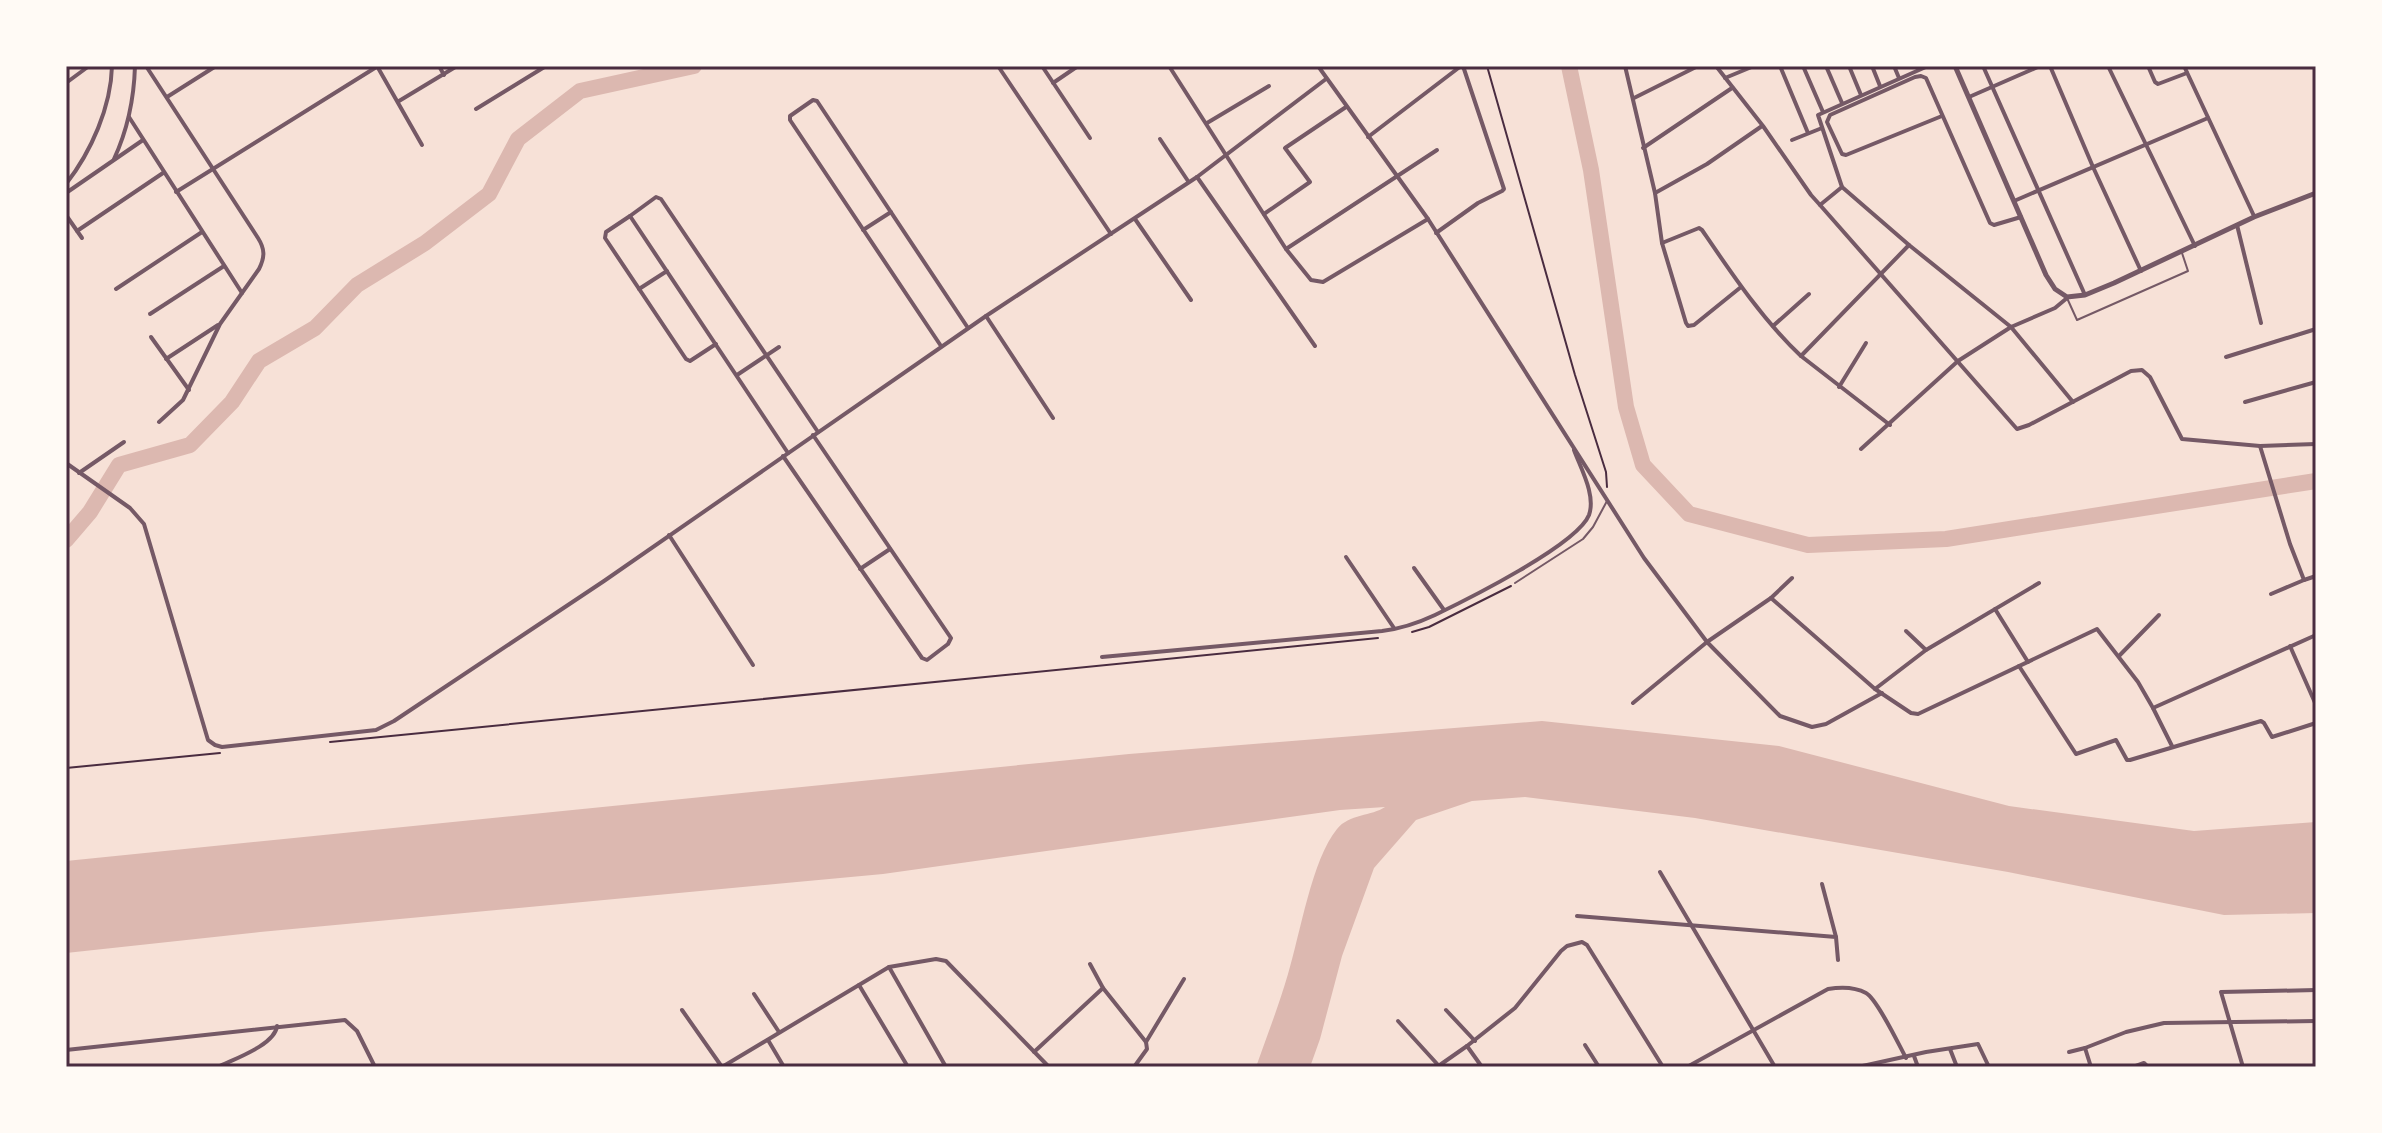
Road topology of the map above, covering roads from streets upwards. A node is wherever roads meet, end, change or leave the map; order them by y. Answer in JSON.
{"nodes":[{"id":1,"x":89,"y":66,"type":"edge"},
{"id":2,"x":112,"y":66,"type":"edge"},
{"id":3,"x":135,"y":66,"type":"edge"},
{"id":4,"x":146,"y":66,"type":"edge"},
{"id":5,"x":216,"y":66,"type":"edge"},
{"id":6,"x":378,"y":66,"type":"edge"},
{"id":7,"x":439,"y":66,"type":"edge"},
{"id":8,"x":457,"y":66,"type":"edge"},
{"id":9,"x":546,"y":66,"type":"edge"},
{"id":10,"x":998,"y":66,"type":"edge"},
{"id":11,"x":1042,"y":66,"type":"edge"},
{"id":12,"x":1078,"y":66,"type":"edge"},
{"id":13,"x":1169,"y":66,"type":"edge"},
{"id":14,"x":1318,"y":66,"type":"edge"},
{"id":15,"x":1462,"y":66,"type":"edge"},
{"id":16,"x":1625,"y":66,"type":"edge"},
{"id":17,"x":1698,"y":66,"type":"edge"},
{"id":18,"x":1716,"y":66,"type":"edge"},
{"id":19,"x":1754,"y":66,"type":"edge"},
{"id":20,"x":1780,"y":66,"type":"edge"},
{"id":21,"x":1803,"y":66,"type":"edge"},
{"id":22,"x":1826,"y":66,"type":"edge"},
{"id":23,"x":1849,"y":66,"type":"edge"},
{"id":24,"x":1872,"y":66,"type":"edge"},
{"id":25,"x":1894,"y":66,"type":"edge"},
{"id":26,"x":1928,"y":66,"type":"edge"},
{"id":27,"x":1955,"y":66,"type":"edge"},
{"id":28,"x":1983,"y":66,"type":"edge"},
{"id":29,"x":2040,"y":66,"type":"edge"},
{"id":30,"x":2050,"y":66,"type":"edge"},
{"id":31,"x":2108,"y":66,"type":"edge"},
{"id":32,"x":2148,"y":66,"type":"edge"},
{"id":33,"x":2184,"y":66,"type":"edge"},
{"id":34,"x":1918,"y":68,"type":"edge"},
{"id":35,"x":1688,"y":69,"type":"edge"},
{"id":36,"x":2187,"y":73,"type":"junction"},
{"id":37,"x":444,"y":75,"type":"junction"},
{"id":38,"x":1725,"y":78,"type":"junction"},
{"id":39,"x":1899,"y":78,"type":"junction"},
{"id":40,"x":1326,"y":79,"type":"junction"},
{"id":41,"x":66,"y":83,"type":"edge"},
{"id":42,"x":1053,"y":83,"type":"junction"},
{"id":43,"x":1269,"y":86,"type":"dead end"},
{"id":44,"x":1880,"y":86,"type":"junction"},
{"id":45,"x":1732,"y":88,"type":"junction"},
{"id":46,"x":1992,"y":88,"type":"junction"},
{"id":47,"x":1861,"y":95,"type":"junction"},
{"id":48,"x":167,"y":97,"type":"junction"},
{"id":49,"x":1969,"y":97,"type":"junction"},
{"id":50,"x":1634,"y":98,"type":"junction"},
{"id":51,"x":399,"y":101,"type":"junction"},
{"id":52,"x":1842,"y":103,"type":"junction"},
{"id":53,"x":1346,"y":107,"type":"junction"},
{"id":54,"x":476,"y":109,"type":"dead end"},
{"id":55,"x":1823,"y":112,"type":"junction"},
{"id":56,"x":1942,"y":116,"type":"junction"},
{"id":57,"x":129,"y":117,"type":"junction"},
{"id":58,"x":2208,"y":118,"type":"junction"},
{"id":59,"x":1207,"y":123,"type":"junction"},
{"id":60,"x":1763,"y":126,"type":"junction"},
{"id":61,"x":1822,"y":128,"type":"junction"},
{"id":62,"x":1808,"y":133,"type":"junction"},
{"id":63,"x":1368,"y":137,"type":"junction"},
{"id":64,"x":1090,"y":138,"type":"dead end"},
{"id":65,"x":1160,"y":139,"type":"dead end"},
{"id":66,"x":143,"y":140,"type":"junction"},
{"id":67,"x":1792,"y":140,"type":"dead end"},
{"id":68,"x":2146,"y":144,"type":"junction"},
{"id":69,"x":422,"y":145,"type":"dead end"},
{"id":70,"x":1643,"y":148,"type":"junction"},
{"id":71,"x":1437,"y":150,"type":"dead end"},
{"id":72,"x":1228,"y":155,"type":"junction"},
{"id":73,"x":114,"y":159,"type":"junction"},
{"id":74,"x":2093,"y":167,"type":"junction"},
{"id":75,"x":213,"y":169,"type":"junction"},
{"id":76,"x":163,"y":173,"type":"junction"},
{"id":77,"x":1197,"y":177,"type":"junction"},
{"id":78,"x":1397,"y":177,"type":"junction"},
{"id":79,"x":1188,"y":181,"type":"junction"},
{"id":80,"x":66,"y":184,"type":"edge"},
{"id":81,"x":1842,"y":187,"type":"junction"},
{"id":82,"x":2039,"y":190,"type":"junction"},
{"id":83,"x":176,"y":192,"type":"junction"},
{"id":84,"x":66,"y":193,"type":"edge"},
{"id":85,"x":1655,"y":193,"type":"junction"},
{"id":86,"x":2316,"y":193,"type":"edge"},
{"id":87,"x":2014,"y":201,"type":"junction"},
{"id":88,"x":1820,"y":205,"type":"junction"},
{"id":89,"x":891,"y":212,"type":"junction"},
{"id":90,"x":1264,"y":214,"type":"junction"},
{"id":91,"x":66,"y":215,"type":"edge"},
{"id":92,"x":630,"y":216,"type":"junction"},
{"id":93,"x":2021,"y":217,"type":"junction"},
{"id":94,"x":2254,"y":217,"type":"junction"},
{"id":95,"x":1135,"y":219,"type":"junction"},
{"id":96,"x":1428,"y":219,"type":"junction"},
{"id":97,"x":2237,"y":225,"type":"junction"},
{"id":98,"x":863,"y":230,"type":"junction"},
{"id":99,"x":77,"y":231,"type":"junction"},
{"id":100,"x":202,"y":232,"type":"junction"},
{"id":101,"x":1436,"y":233,"type":"junction"},
{"id":102,"x":1111,"y":234,"type":"junction"},
{"id":103,"x":82,"y":238,"type":"dead end"},
{"id":104,"x":1662,"y":243,"type":"junction"},
{"id":105,"x":1909,"y":245,"type":"junction"},
{"id":106,"x":2195,"y":246,"type":"junction"},
{"id":107,"x":1286,"y":249,"type":"junction"},
{"id":108,"x":224,"y":266,"type":"junction"},
{"id":109,"x":667,"y":271,"type":"junction"},
{"id":110,"x":2141,"y":271,"type":"junction"},
{"id":111,"x":1879,"y":274,"type":"junction"},
{"id":112,"x":1741,"y":287,"type":"junction"},
{"id":113,"x":116,"y":289,"type":"dead end"},
{"id":114,"x":639,"y":289,"type":"junction"},
{"id":115,"x":242,"y":294,"type":"junction"},
{"id":116,"x":1809,"y":294,"type":"dead end"},
{"id":117,"x":2085,"y":295,"type":"junction"},
{"id":118,"x":2067,"y":297,"type":"junction"},
{"id":119,"x":1191,"y":300,"type":"dead end"},
{"id":120,"x":150,"y":314,"type":"dead end"},
{"id":121,"x":986,"y":316,"type":"junction"},
{"id":122,"x":2261,"y":323,"type":"dead end"},
{"id":123,"x":220,"y":324,"type":"junction"},
{"id":124,"x":1773,"y":326,"type":"junction"},
{"id":125,"x":2011,"y":327,"type":"junction"},
{"id":126,"x":968,"y":328,"type":"junction"},
{"id":127,"x":2316,"y":329,"type":"edge"},
{"id":128,"x":151,"y":337,"type":"dead end"},
{"id":129,"x":1866,"y":343,"type":"dead end"},
{"id":130,"x":716,"y":344,"type":"junction"},
{"id":131,"x":1315,"y":346,"type":"dead end"},
{"id":132,"x":779,"y":347,"type":"dead end"},
{"id":133,"x":941,"y":347,"type":"junction"},
{"id":134,"x":766,"y":355,"type":"junction"},
{"id":135,"x":1801,"y":356,"type":"junction"},
{"id":136,"x":2226,"y":357,"type":"dead end"},
{"id":137,"x":166,"y":359,"type":"junction"},
{"id":138,"x":1958,"y":361,"type":"junction"},
{"id":139,"x":737,"y":375,"type":"junction"},
{"id":140,"x":2316,"y":382,"type":"edge"},
{"id":141,"x":1839,"y":387,"type":"junction"},
{"id":142,"x":189,"y":390,"type":"junction"},
{"id":143,"x":2073,"y":402,"type":"junction"},
{"id":144,"x":2245,"y":402,"type":"dead end"},
{"id":145,"x":1053,"y":418,"type":"dead end"},
{"id":146,"x":159,"y":422,"type":"dead end"},
{"id":147,"x":1890,"y":425,"type":"junction"},
{"id":148,"x":815,"y":434,"type":"junction"},
{"id":149,"x":1570,"y":440,"type":"junction"},
{"id":150,"x":124,"y":442,"type":"dead end"},
{"id":151,"x":2316,"y":444,"type":"edge"},
{"id":152,"x":2260,"y":446,"type":"junction"},
{"id":153,"x":1861,"y":449,"type":"dead end"},
{"id":154,"x":786,"y":454,"type":"junction"},
{"id":155,"x":66,"y":463,"type":"edge"},
{"id":156,"x":79,"y":473,"type":"junction"},
{"id":157,"x":669,"y":535,"type":"junction"},
{"id":158,"x":890,"y":549,"type":"junction"},
{"id":159,"x":1346,"y":557,"type":"dead end"},
{"id":160,"x":1414,"y":568,"type":"dead end"},
{"id":161,"x":860,"y":569,"type":"junction"},
{"id":162,"x":2316,"y":576,"type":"edge"},
{"id":163,"x":1792,"y":578,"type":"dead end"},
{"id":164,"x":2304,"y":580,"type":"junction"},
{"id":165,"x":2039,"y":583,"type":"dead end"},
{"id":166,"x":2271,"y":594,"type":"dead end"},
{"id":167,"x":1771,"y":598,"type":"junction"},
{"id":168,"x":1995,"y":609,"type":"junction"},
{"id":169,"x":1444,"y":610,"type":"junction"},
{"id":170,"x":2159,"y":615,"type":"dead end"},
{"id":171,"x":1394,"y":629,"type":"junction"},
{"id":172,"x":1906,"y":631,"type":"dead end"},
{"id":173,"x":2316,"y":635,"type":"edge"},
{"id":174,"x":1707,"y":642,"type":"junction"},
{"id":175,"x":2290,"y":646,"type":"junction"},
{"id":176,"x":1926,"y":650,"type":"junction"},
{"id":177,"x":2119,"y":656,"type":"junction"},
{"id":178,"x":1102,"y":657,"type":"dead end"},
{"id":179,"x":2028,"y":662,"type":"junction"},
{"id":180,"x":753,"y":665,"type":"dead end"},
{"id":181,"x":2019,"y":666,"type":"junction"},
{"id":182,"x":1875,"y":689,"type":"junction"},
{"id":183,"x":1882,"y":693,"type":"junction"},
{"id":184,"x":1633,"y":703,"type":"dead end"},
{"id":185,"x":2316,"y":705,"type":"edge"},
{"id":186,"x":2153,"y":708,"type":"junction"},
{"id":187,"x":2316,"y":723,"type":"edge"},
{"id":188,"x":2172,"y":746,"type":"junction"},
{"id":189,"x":1660,"y":872,"type":"dead end"},
{"id":190,"x":1822,"y":884,"type":"dead end"},
{"id":191,"x":1577,"y":916,"type":"dead end"},
{"id":192,"x":1690,"y":924,"type":"junction"},
{"id":193,"x":1836,"y":937,"type":"junction"},
{"id":194,"x":1838,"y":960,"type":"dead end"},
{"id":195,"x":1090,"y":964,"type":"dead end"},
{"id":196,"x":889,"y":967,"type":"junction"},
{"id":197,"x":1184,"y":979,"type":"dead end"},
{"id":198,"x":859,"y":985,"type":"junction"},
{"id":199,"x":1103,"y":988,"type":"junction"},
{"id":200,"x":2316,"y":990,"type":"edge"},
{"id":201,"x":754,"y":994,"type":"dead end"},
{"id":202,"x":682,"y":1010,"type":"dead end"},
{"id":203,"x":1446,"y":1010,"type":"dead end"},
{"id":204,"x":1398,"y":1021,"type":"dead end"},
{"id":205,"x":2316,"y":1021,"type":"edge"},
{"id":206,"x":2230,"y":1022,"type":"junction"},
{"id":207,"x":277,"y":1026,"type":"junction"},
{"id":208,"x":1752,"y":1030,"type":"junction"},
{"id":209,"x":779,"y":1032,"type":"junction"},
{"id":210,"x":768,"y":1040,"type":"junction"},
{"id":211,"x":1475,"y":1041,"type":"junction"},
{"id":212,"x":1146,"y":1042,"type":"junction"},
{"id":213,"x":1585,"y":1045,"type":"dead end"},
{"id":214,"x":1467,"y":1046,"type":"junction"},
{"id":215,"x":2085,"y":1048,"type":"junction"},
{"id":216,"x":1950,"y":1049,"type":"junction"},
{"id":217,"x":66,"y":1050,"type":"edge"},
{"id":218,"x":1034,"y":1052,"type":"junction"},
{"id":219,"x":2069,"y":1052,"type":"dead end"},
{"id":220,"x":1914,"y":1056,"type":"junction"},
{"id":221,"x":1906,"y":1058,"type":"junction"},
{"id":222,"x":729,"y":1065,"type":"edge"},
{"id":223,"x":1874,"y":1066,"type":"edge"},
{"id":224,"x":218,"y":1067,"type":"edge"},
{"id":225,"x":375,"y":1067,"type":"edge"},
{"id":226,"x":722,"y":1067,"type":"edge"},
{"id":227,"x":784,"y":1067,"type":"edge"},
{"id":228,"x":908,"y":1067,"type":"edge"},
{"id":229,"x":946,"y":1067,"type":"edge"},
{"id":230,"x":1049,"y":1067,"type":"edge"},
{"id":231,"x":1134,"y":1067,"type":"edge"},
{"id":232,"x":1438,"y":1067,"type":"edge"},
{"id":233,"x":1482,"y":1067,"type":"edge"},
{"id":234,"x":1599,"y":1067,"type":"edge"},
{"id":235,"x":1663,"y":1067,"type":"edge"},
{"id":236,"x":1687,"y":1067,"type":"edge"},
{"id":237,"x":1775,"y":1067,"type":"edge"},
{"id":238,"x":1858,"y":1067,"type":"edge"},
{"id":239,"x":1918,"y":1067,"type":"edge"},
{"id":240,"x":1957,"y":1067,"type":"edge"},
{"id":241,"x":1989,"y":1067,"type":"edge"},
{"id":242,"x":2091,"y":1067,"type":"edge"},
{"id":243,"x":2133,"y":1067,"type":"edge"},
{"id":244,"x":2148,"y":1067,"type":"edge"},
{"id":245,"x":2243,"y":1067,"type":"edge"}],
"edges":[{"from":1,"to":41,"type":"street"},
{"from":2,"to":80,"type":"street"},
{"from":3,"to":57,"type":"street"},
{"from":4,"to":48,"type":"street"},
{"from":5,"to":48,"type":"street"},
{"from":6,"to":51,"type":"street"},
{"from":6,"to":75,"type":"street"},
{"from":7,"to":37,"type":"street"},
{"from":8,"to":37,"type":"street"},
{"from":9,"to":54,"type":"street"},
{"from":10,"to":102,"type":"street"},
{"from":11,"to":42,"type":"street"},
{"from":12,"to":42,"type":"street"},
{"from":13,"to":59,"type":"street"},
{"from":14,"to":40,"type":"street"},
{"from":15,"to":63,"type":"street"},
{"from":15,"to":101,"type":"street"},
{"from":16,"to":50,"type":"street"},
{"from":17,"to":35,"type":"street"},
{"from":18,"to":38,"type":"street"},
{"from":19,"to":38,"type":"street"},
{"from":20,"to":62,"type":"street"},
{"from":21,"to":55,"type":"street"},
{"from":22,"to":52,"type":"street"},
{"from":23,"to":47,"type":"street"},
{"from":24,"to":44,"type":"street"},
{"from":25,"to":39,"type":"street"},
{"from":26,"to":34,"type":"street"},
{"from":27,"to":49,"type":"street"},
{"from":28,"to":46,"type":"street"},
{"from":29,"to":46,"type":"street"},
{"from":30,"to":74,"type":"street"},
{"from":31,"to":68,"type":"street"},
{"from":32,"to":36,"type":"street"},
{"from":33,"to":36,"type":"street"},
{"from":34,"to":39,"type":"street"},
{"from":35,"to":50,"type":"street"},
{"from":36,"to":58,"type":"street"},
{"from":37,"to":51,"type":"street"},
{"from":38,"to":45,"type":"street"},
{"from":39,"to":44,"type":"street"},
{"from":40,"to":53,"type":"street"},
{"from":40,"to":72,"type":"street"},
{"from":42,"to":64,"type":"street"},
{"from":43,"to":59,"type":"street"},
{"from":44,"to":47,"type":"street"},
{"from":45,"to":60,"type":"street"},
{"from":45,"to":70,"type":"street"},
{"from":46,"to":49,"type":"street"},
{"from":46,"to":82,"type":"street"},
{"from":47,"to":52,"type":"street"},
{"from":48,"to":75,"type":"street"},
{"from":49,"to":87,"type":"street"},
{"from":50,"to":70,"type":"street"},
{"from":51,"to":69,"type":"street"},
{"from":52,"to":55,"type":"street"},
{"from":53,"to":63,"type":"street"},
{"from":53,"to":90,"type":"street"},
{"from":55,"to":61,"type":"street"},
{"from":56,"to":56,"type":"street"},
{"from":56,"to":93,"type":"street"},
{"from":57,"to":66,"type":"street"},
{"from":57,"to":73,"type":"street"},
{"from":58,"to":68,"type":"street"},
{"from":58,"to":94,"type":"street"},
{"from":59,"to":72,"type":"street"},
{"from":60,"to":85,"type":"street"},
{"from":60,"to":88,"type":"street"},
{"from":61,"to":62,"type":"street"},
{"from":61,"to":81,"type":"street"},
{"from":62,"to":67,"type":"street"},
{"from":63,"to":78,"type":"street"},
{"from":65,"to":79,"type":"street"},
{"from":66,"to":73,"type":"street"},
{"from":66,"to":76,"type":"street"},
{"from":68,"to":74,"type":"street"},
{"from":68,"to":106,"type":"street"},
{"from":70,"to":85,"type":"street"},
{"from":71,"to":78,"type":"street"},
{"from":72,"to":77,"type":"street"},
{"from":72,"to":90,"type":"street"},
{"from":73,"to":84,"type":"street"},
{"from":74,"to":82,"type":"street"},
{"from":74,"to":110,"type":"street"},
{"from":75,"to":83,"type":"street"},
{"from":75,"to":115,"type":"street"},
{"from":76,"to":83,"type":"street"},
{"from":76,"to":99,"type":"street"},
{"from":77,"to":79,"type":"street"},
{"from":77,"to":131,"type":"street"},
{"from":78,"to":96,"type":"street"},
{"from":78,"to":107,"type":"street"},
{"from":79,"to":95,"type":"street"},
{"from":81,"to":88,"type":"street"},
{"from":81,"to":105,"type":"street"},
{"from":82,"to":87,"type":"street"},
{"from":82,"to":117,"type":"street"},
{"from":83,"to":100,"type":"street"},
{"from":85,"to":104,"type":"street"},
{"from":86,"to":94,"type":"street"},
{"from":87,"to":93,"type":"street"},
{"from":88,"to":111,"type":"street"},
{"from":89,"to":98,"type":"street"},
{"from":89,"to":98,"type":"street"},
{"from":89,"to":126,"type":"street"},
{"from":90,"to":107,"type":"street"},
{"from":91,"to":99,"type":"street"},
{"from":92,"to":109,"type":"street"},
{"from":92,"to":114,"type":"street"},
{"from":92,"to":134,"type":"street"},
{"from":93,"to":118,"type":"street"},
{"from":94,"to":97,"type":"street"},
{"from":95,"to":102,"type":"street"},
{"from":95,"to":119,"type":"street"},
{"from":96,"to":101,"type":"street"},
{"from":96,"to":107,"type":"street"},
{"from":97,"to":106,"type":"street"},
{"from":97,"to":122,"type":"street"},
{"from":98,"to":133,"type":"street"},
{"from":99,"to":103,"type":"street"},
{"from":100,"to":108,"type":"street"},
{"from":100,"to":113,"type":"street"},
{"from":101,"to":149,"type":"street"},
{"from":102,"to":121,"type":"street"},
{"from":104,"to":112,"type":"street"},
{"from":104,"to":112,"type":"street"},
{"from":105,"to":111,"type":"street"},
{"from":105,"to":125,"type":"street"},
{"from":106,"to":110,"type":"street"},
{"from":108,"to":115,"type":"street"},
{"from":108,"to":120,"type":"street"},
{"from":109,"to":114,"type":"street"},
{"from":109,"to":130,"type":"street"},
{"from":110,"to":117,"type":"street"},
{"from":111,"to":135,"type":"street"},
{"from":111,"to":138,"type":"street"},
{"from":112,"to":124,"type":"street"},
{"from":114,"to":130,"type":"street"},
{"from":115,"to":123,"type":"street"},
{"from":116,"to":124,"type":"street"},
{"from":117,"to":118,"type":"street"},
{"from":118,"to":125,"type":"street"},
{"from":121,"to":126,"type":"street"},
{"from":121,"to":145,"type":"street"},
{"from":123,"to":137,"type":"street"},
{"from":123,"to":142,"type":"street"},
{"from":124,"to":135,"type":"street"},
{"from":125,"to":138,"type":"street"},
{"from":125,"to":143,"type":"street"},
{"from":126,"to":133,"type":"street"},
{"from":127,"to":136,"type":"street"},
{"from":128,"to":137,"type":"street"},
{"from":129,"to":141,"type":"street"},
{"from":130,"to":139,"type":"street"},
{"from":132,"to":134,"type":"street"},
{"from":133,"to":148,"type":"street"},
{"from":134,"to":139,"type":"street"},
{"from":134,"to":148,"type":"street"},
{"from":135,"to":141,"type":"street"},
{"from":137,"to":142,"type":"street"},
{"from":138,"to":143,"type":"street"},
{"from":138,"to":147,"type":"street"},
{"from":139,"to":154,"type":"street"},
{"from":140,"to":144,"type":"street"},
{"from":141,"to":147,"type":"street"},
{"from":142,"to":146,"type":"street"},
{"from":143,"to":152,"type":"street"},
{"from":147,"to":153,"type":"street"},
{"from":148,"to":154,"type":"street"},
{"from":148,"to":158,"type":"street"},
{"from":149,"to":169,"type":"street"},
{"from":149,"to":174,"type":"street"},
{"from":150,"to":156,"type":"street"},
{"from":151,"to":152,"type":"street"},
{"from":152,"to":164,"type":"street"},
{"from":154,"to":157,"type":"street"},
{"from":154,"to":161,"type":"street"},
{"from":155,"to":156,"type":"street"},
{"from":156,"to":157,"type":"street"},
{"from":157,"to":180,"type":"street"},
{"from":158,"to":161,"type":"street"},
{"from":158,"to":161,"type":"street"},
{"from":159,"to":171,"type":"street"},
{"from":160,"to":169,"type":"street"},
{"from":162,"to":164,"type":"street"},
{"from":163,"to":167,"type":"street"},
{"from":164,"to":166,"type":"street"},
{"from":165,"to":168,"type":"street"},
{"from":167,"to":174,"type":"street"},
{"from":167,"to":182,"type":"street"},
{"from":168,"to":176,"type":"street"},
{"from":168,"to":179,"type":"street"},
{"from":169,"to":171,"type":"street"},
{"from":170,"to":177,"type":"street"},
{"from":171,"to":178,"type":"street"},
{"from":172,"to":176,"type":"street"},
{"from":173,"to":175,"type":"street"},
{"from":174,"to":183,"type":"street"},
{"from":174,"to":184,"type":"street"},
{"from":175,"to":185,"type":"street"},
{"from":175,"to":186,"type":"street"},
{"from":176,"to":182,"type":"street"},
{"from":177,"to":179,"type":"street"},
{"from":177,"to":186,"type":"street"},
{"from":179,"to":181,"type":"street"},
{"from":181,"to":183,"type":"street"},
{"from":181,"to":188,"type":"street"},
{"from":182,"to":183,"type":"street"},
{"from":186,"to":188,"type":"street"},
{"from":187,"to":188,"type":"street"},
{"from":189,"to":192,"type":"street"},
{"from":190,"to":193,"type":"street"},
{"from":191,"to":192,"type":"street"},
{"from":192,"to":193,"type":"street"},
{"from":192,"to":208,"type":"street"},
{"from":193,"to":194,"type":"street"},
{"from":195,"to":199,"type":"street"},
{"from":196,"to":198,"type":"street"},
{"from":196,"to":218,"type":"street"},
{"from":196,"to":229,"type":"street"},
{"from":197,"to":212,"type":"street"},
{"from":198,"to":209,"type":"street"},
{"from":198,"to":228,"type":"street"},
{"from":199,"to":212,"type":"street"},
{"from":199,"to":218,"type":"street"},
{"from":200,"to":206,"type":"street"},
{"from":201,"to":209,"type":"street"},
{"from":202,"to":226,"type":"street"},
{"from":203,"to":211,"type":"street"},
{"from":204,"to":232,"type":"street"},
{"from":205,"to":206,"type":"street"},
{"from":206,"to":215,"type":"street"},
{"from":206,"to":245,"type":"street"},
{"from":207,"to":217,"type":"street"},
{"from":207,"to":224,"type":"street"},
{"from":207,"to":225,"type":"street"},
{"from":208,"to":221,"type":"street"},
{"from":208,"to":236,"type":"street"},
{"from":208,"to":237,"type":"street"},
{"from":209,"to":210,"type":"street"},
{"from":210,"to":222,"type":"street"},
{"from":210,"to":227,"type":"street"},
{"from":211,"to":214,"type":"street"},
{"from":211,"to":235,"type":"street"},
{"from":212,"to":231,"type":"street"},
{"from":213,"to":234,"type":"street"},
{"from":214,"to":232,"type":"street"},
{"from":214,"to":233,"type":"street"},
{"from":215,"to":219,"type":"street"},
{"from":215,"to":242,"type":"street"},
{"from":216,"to":220,"type":"street"},
{"from":216,"to":240,"type":"street"},
{"from":216,"to":241,"type":"street"},
{"from":218,"to":230,"type":"street"},
{"from":220,"to":221,"type":"street"},
{"from":220,"to":239,"type":"street"},
{"from":221,"to":223,"type":"street"},
{"from":222,"to":226,"type":"street"},
{"from":223,"to":238,"type":"street"},
{"from":243,"to":244,"type":"street"}]}
